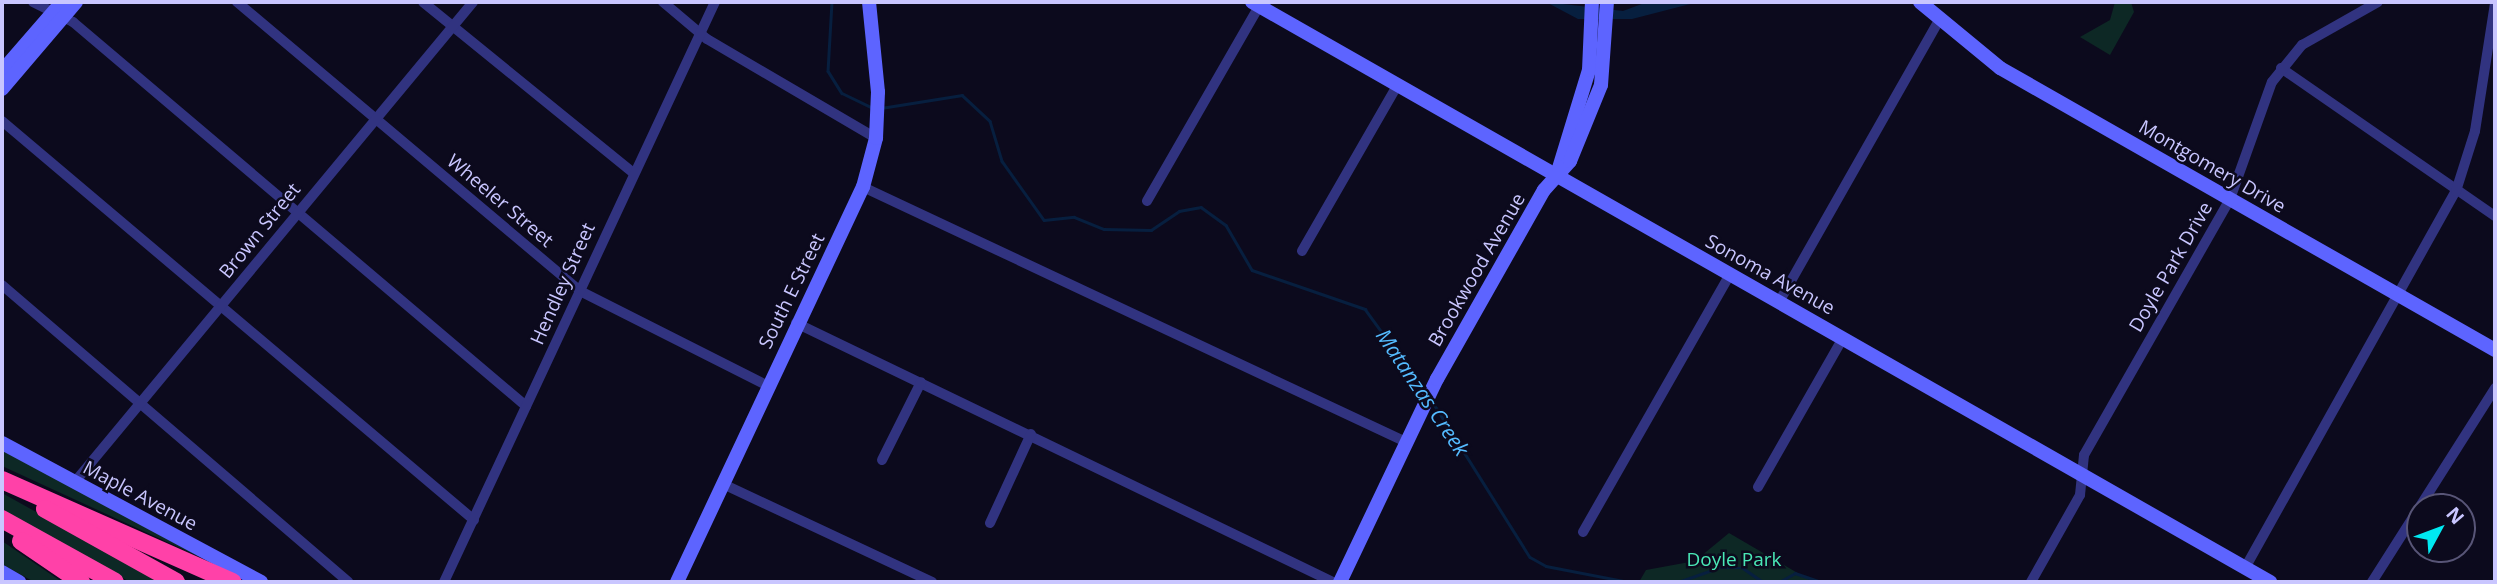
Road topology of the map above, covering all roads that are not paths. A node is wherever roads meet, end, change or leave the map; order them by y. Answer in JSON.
{"nodes":[{"id":1,"x":33,"y":2,"type":"edge"},
{"id":2,"x":76,"y":2,"type":"edge"},
{"id":3,"x":237,"y":2,"type":"edge"},
{"id":4,"x":423,"y":2,"type":"edge"},
{"id":5,"x":473,"y":2,"type":"edge"},
{"id":6,"x":663,"y":2,"type":"edge"},
{"id":7,"x":715,"y":2,"type":"edge"},
{"id":8,"x":869,"y":2,"type":"edge"},
{"id":9,"x":1592,"y":2,"type":"edge"},
{"id":10,"x":1606,"y":2,"type":"edge"},
{"id":11,"x":1920,"y":2,"type":"edge"},
{"id":12,"x":2378,"y":2,"type":"edge"},
{"id":13,"x":1256,"y":4,"type":"edge"},
{"id":14,"x":2495,"y":4,"type":"edge"},
{"id":15,"x":59,"y":10,"type":"edge"},
{"id":16,"x":1939,"y":20,"type":"junction"},
{"id":17,"x":453,"y":26,"type":"junction"},
{"id":18,"x":700,"y":33,"type":"junction"},
{"id":19,"x":2491,"y":67,"type":"edge"},
{"id":20,"x":2281,"y":68,"type":"junction"},
{"id":21,"x":2,"y":71,"type":"edge"},
{"id":22,"x":1398,"y":84,"type":"junction"},
{"id":23,"x":2,"y":89,"type":"edge"},
{"id":24,"x":375,"y":118,"type":"junction"},
{"id":25,"x":2,"y":121,"type":"edge"},
{"id":26,"x":876,"y":138,"type":"junction"},
{"id":27,"x":1557,"y":171,"type":"junction"},
{"id":28,"x":632,"y":172,"type":"junction"},
{"id":29,"x":863,"y":187,"type":"junction"},
{"id":30,"x":2456,"y":191,"type":"junction"},
{"id":31,"x":2230,"y":200,"type":"junction"},
{"id":32,"x":1147,"y":201,"type":"dead end"},
{"id":33,"x":299,"y":211,"type":"junction"},
{"id":34,"x":2495,"y":216,"type":"edge"},
{"id":35,"x":1302,"y":251,"type":"dead end"},
{"id":36,"x":1730,"y":274,"type":"junction"},
{"id":37,"x":2,"y":285,"type":"edge"},
{"id":38,"x":580,"y":291,"type":"junction"},
{"id":39,"x":2399,"y":298,"type":"junction"},
{"id":40,"x":1779,"y":302,"type":"junction"},
{"id":41,"x":220,"y":307,"type":"junction"},
{"id":42,"x":796,"y":323,"type":"junction"},
{"id":43,"x":1843,"y":338,"type":"junction"},
{"id":44,"x":2495,"y":350,"type":"edge"},
{"id":45,"x":921,"y":382,"type":"junction"},
{"id":46,"x":768,"y":386,"type":"junction"},
{"id":47,"x":2495,"y":388,"type":"edge"},
{"id":48,"x":140,"y":401,"type":"junction"},
{"id":49,"x":526,"y":406,"type":"junction"},
{"id":50,"x":1031,"y":434,"type":"junction"},
{"id":51,"x":1406,"y":442,"type":"junction"},
{"id":52,"x":2,"y":443,"type":"edge"},
{"id":53,"x":883,"y":460,"type":"dead end"},
{"id":54,"x":2082,"y":474,"type":"junction"},
{"id":55,"x":2,"y":483,"type":"edge"},
{"id":56,"x":74,"y":483,"type":"junction"},
{"id":57,"x":723,"y":484,"type":"junction"},
{"id":58,"x":1758,"y":487,"type":"dead end"},
{"id":59,"x":2,"y":519,"type":"edge"},
{"id":60,"x":474,"y":520,"type":"junction"},
{"id":61,"x":990,"y":523,"type":"dead end"},
{"id":62,"x":2,"y":527,"type":"edge"},
{"id":63,"x":1583,"y":532,"type":"dead end"},
{"id":64,"x":2245,"y":568,"type":"junction"},
{"id":65,"x":2,"y":572,"type":"edge"},
{"id":66,"x":19,"y":582,"type":"edge"},
{"id":67,"x":81,"y":582,"type":"edge"},
{"id":68,"x":115,"y":582,"type":"edge"},
{"id":69,"x":176,"y":582,"type":"edge"},
{"id":70,"x":232,"y":582,"type":"edge"},
{"id":71,"x":261,"y":582,"type":"edge"},
{"id":72,"x":348,"y":582,"type":"edge"},
{"id":73,"x":444,"y":582,"type":"edge"},
{"id":74,"x":677,"y":582,"type":"edge"},
{"id":75,"x":932,"y":582,"type":"edge"},
{"id":76,"x":1333,"y":582,"type":"edge"},
{"id":77,"x":1340,"y":582,"type":"edge"},
{"id":78,"x":2031,"y":582,"type":"edge"},
{"id":79,"x":2270,"y":582,"type":"edge"},
{"id":80,"x":2372,"y":582,"type":"edge"}],
"edges":[{"from":1,"to":15,"type":"street"},
{"from":2,"to":15,"type":"street"},
{"from":3,"to":24,"type":"street","name":"Wheeler Street"},
{"from":4,"to":17,"type":"street"},
{"from":5,"to":17,"type":"street","name":"Brown Street"},
{"from":6,"to":18,"type":"street"},
{"from":7,"to":18,"type":"street","name":"Hendley Street"},
{"from":8,"to":26,"type":"street","name":"South E Street"},
{"from":9,"to":27,"type":"street","name":"Brookwood Avenue"},
{"from":10,"to":27,"type":"street","name":"Brookwood Avenue"},
{"from":11,"to":16,"type":"street","name":"Montgomery Drive"},
{"from":12,"to":20,"type":"street","name":"Doyle Park Drive"},
{"from":13,"to":22,"type":"street","name":"Sonoma Avenue"},
{"from":13,"to":32,"type":"street"},
{"from":14,"to":19,"type":"street"},
{"from":15,"to":21,"type":"street"},
{"from":15,"to":23,"type":"street"},
{"from":15,"to":33,"type":"street"},
{"from":16,"to":31,"type":"street","name":"Montgomery Drive"},
{"from":16,"to":40,"type":"street"},
{"from":17,"to":24,"type":"street","name":"Brown Street"},
{"from":17,"to":28,"type":"street"},
{"from":18,"to":26,"type":"street"},
{"from":18,"to":28,"type":"street","name":"Hendley Street"},
{"from":19,"to":30,"type":"street"},
{"from":20,"to":30,"type":"street"},
{"from":20,"to":31,"type":"street","name":"Doyle Park Drive"},
{"from":22,"to":27,"type":"street","name":"Sonoma Avenue"},
{"from":22,"to":35,"type":"street"},
{"from":24,"to":33,"type":"street","name":"Brown Street"},
{"from":24,"to":38,"type":"street","name":"Wheeler Street"},
{"from":25,"to":41,"type":"street"},
{"from":26,"to":29,"type":"street","name":"South E Street"},
{"from":27,"to":36,"type":"street","name":"Sonoma Avenue"},
{"from":27,"to":51,"type":"street","name":"Brookwood Avenue"},
{"from":28,"to":38,"type":"street","name":"Hendley Street"},
{"from":29,"to":42,"type":"street","name":"South E Street"},
{"from":29,"to":51,"type":"street"},
{"from":30,"to":34,"type":"street"},
{"from":30,"to":39,"type":"street"},
{"from":31,"to":39,"type":"street","name":"Montgomery Drive"},
{"from":31,"to":54,"type":"street","name":"Doyle Park Drive"},
{"from":33,"to":41,"type":"street","name":"Brown Street"},
{"from":33,"to":49,"type":"street"},
{"from":36,"to":40,"type":"street","name":"Sonoma Avenue"},
{"from":36,"to":63,"type":"street"},
{"from":37,"to":48,"type":"street"},
{"from":38,"to":46,"type":"street","name":"Wheeler Street"},
{"from":38,"to":49,"type":"street","name":"Hendley Street"},
{"from":39,"to":44,"type":"street","name":"Montgomery Drive"},
{"from":39,"to":64,"type":"street"},
{"from":40,"to":43,"type":"street","name":"Sonoma Avenue"},
{"from":41,"to":48,"type":"street","name":"Brown Street"},
{"from":41,"to":60,"type":"street"},
{"from":42,"to":45,"type":"street"},
{"from":42,"to":46,"type":"street","name":"South E Street"},
{"from":43,"to":54,"type":"street","name":"Sonoma Avenue"},
{"from":43,"to":58,"type":"street"},
{"from":45,"to":50,"type":"street"},
{"from":45,"to":53,"type":"street"},
{"from":46,"to":57,"type":"street","name":"South E Street"},
{"from":47,"to":80,"type":"street"},
{"from":48,"to":56,"type":"street","name":"Brown Street"},
{"from":48,"to":72,"type":"street"},
{"from":49,"to":60,"type":"street","name":"Hendley Street"},
{"from":50,"to":61,"type":"street"},
{"from":50,"to":76,"type":"street"},
{"from":51,"to":77,"type":"street","name":"Brookwood Avenue"},
{"from":52,"to":56,"type":"street","name":"Maple Avenue"},
{"from":54,"to":64,"type":"street","name":"Sonoma Avenue"},
{"from":54,"to":78,"type":"street","name":"Doyle Park Drive"},
{"from":55,"to":69,"type":"highway"},
{"from":55,"to":70,"type":"highway"},
{"from":56,"to":71,"type":"street","name":"Maple Avenue"},
{"from":57,"to":74,"type":"street","name":"South E Street"},
{"from":57,"to":75,"type":"street"},
{"from":59,"to":68,"type":"highway"},
{"from":60,"to":73,"type":"street","name":"Hendley Street"},
{"from":62,"to":67,"type":"highway"},
{"from":64,"to":79,"type":"street","name":"Sonoma Avenue"},
{"from":65,"to":66,"type":"street"}]}
